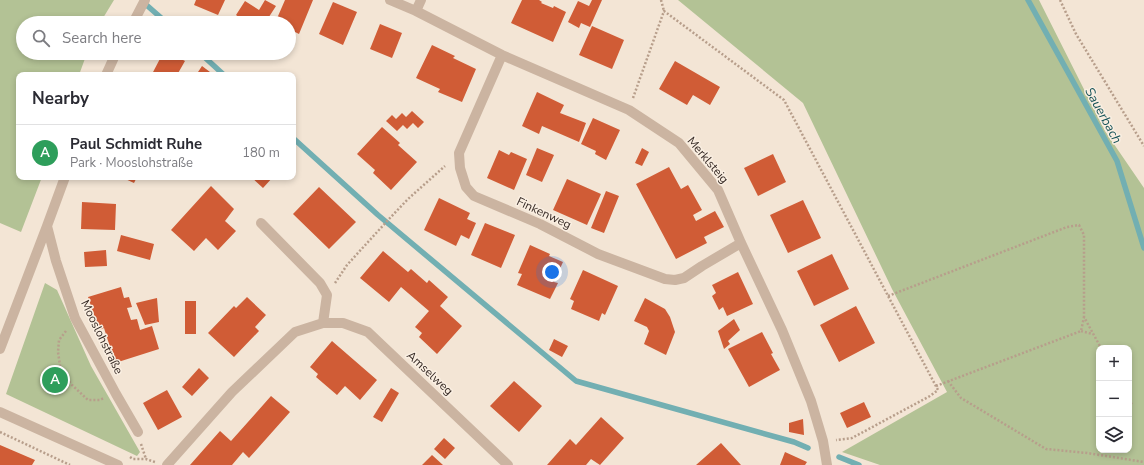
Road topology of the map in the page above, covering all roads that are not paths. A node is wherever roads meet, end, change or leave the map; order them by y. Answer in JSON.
{"nodes":[{"id":1,"x":145,"y":0,"type":"edge"},
{"id":2,"x":390,"y":0,"type":"edge"},
{"id":3,"x":421,"y":0,"type":"edge"},
{"id":4,"x":416,"y":11,"type":"junction"},
{"id":5,"x":137,"y":16,"type":"edge"},
{"id":6,"x":502,"y":55,"type":"junction"},
{"id":7,"x":113,"y":60,"type":"edge"},
{"id":8,"x":107,"y":72,"type":"edge"},
{"id":9,"x":64,"y":180,"type":"edge"},
{"id":10,"x":261,"y":223,"type":"dead end"},
{"id":11,"x":47,"y":226,"type":"junction"},
{"id":12,"x":741,"y":243,"type":"junction"},
{"id":13,"x":323,"y":322,"type":"junction"},
{"id":14,"x":0,"y":349,"type":"edge"},
{"id":15,"x":0,"y":412,"type":"edge"},
{"id":16,"x":138,"y":432,"type":"dead end"},
{"id":17,"x":118,"y":465,"type":"edge"},
{"id":18,"x":167,"y":465,"type":"edge"},
{"id":19,"x":508,"y":465,"type":"edge"},
{"id":20,"x":827,"y":465,"type":"edge"}],
"edges":[{"from":1,"to":5,"type":"street"},
{"from":2,"to":4,"type":"street","name":"Merklsteig"},
{"from":3,"to":4,"type":"street"},
{"from":4,"to":6,"type":"street","name":"Merklsteig"},
{"from":6,"to":12,"type":"street","name":"Merklsteig"},
{"from":6,"to":12,"type":"street","name":"Finkenweg"},
{"from":7,"to":8,"type":"street"},
{"from":9,"to":11,"type":"street"},
{"from":10,"to":13,"type":"street"},
{"from":11,"to":14,"type":"street"},
{"from":11,"to":16,"type":"street","name":"Mooslohstraße"},
{"from":12,"to":20,"type":"street","name":"Merklsteig"},
{"from":13,"to":18,"type":"street","name":"Amselweg"},
{"from":13,"to":19,"type":"street","name":"Amselweg"},
{"from":15,"to":17,"type":"street"}]}
